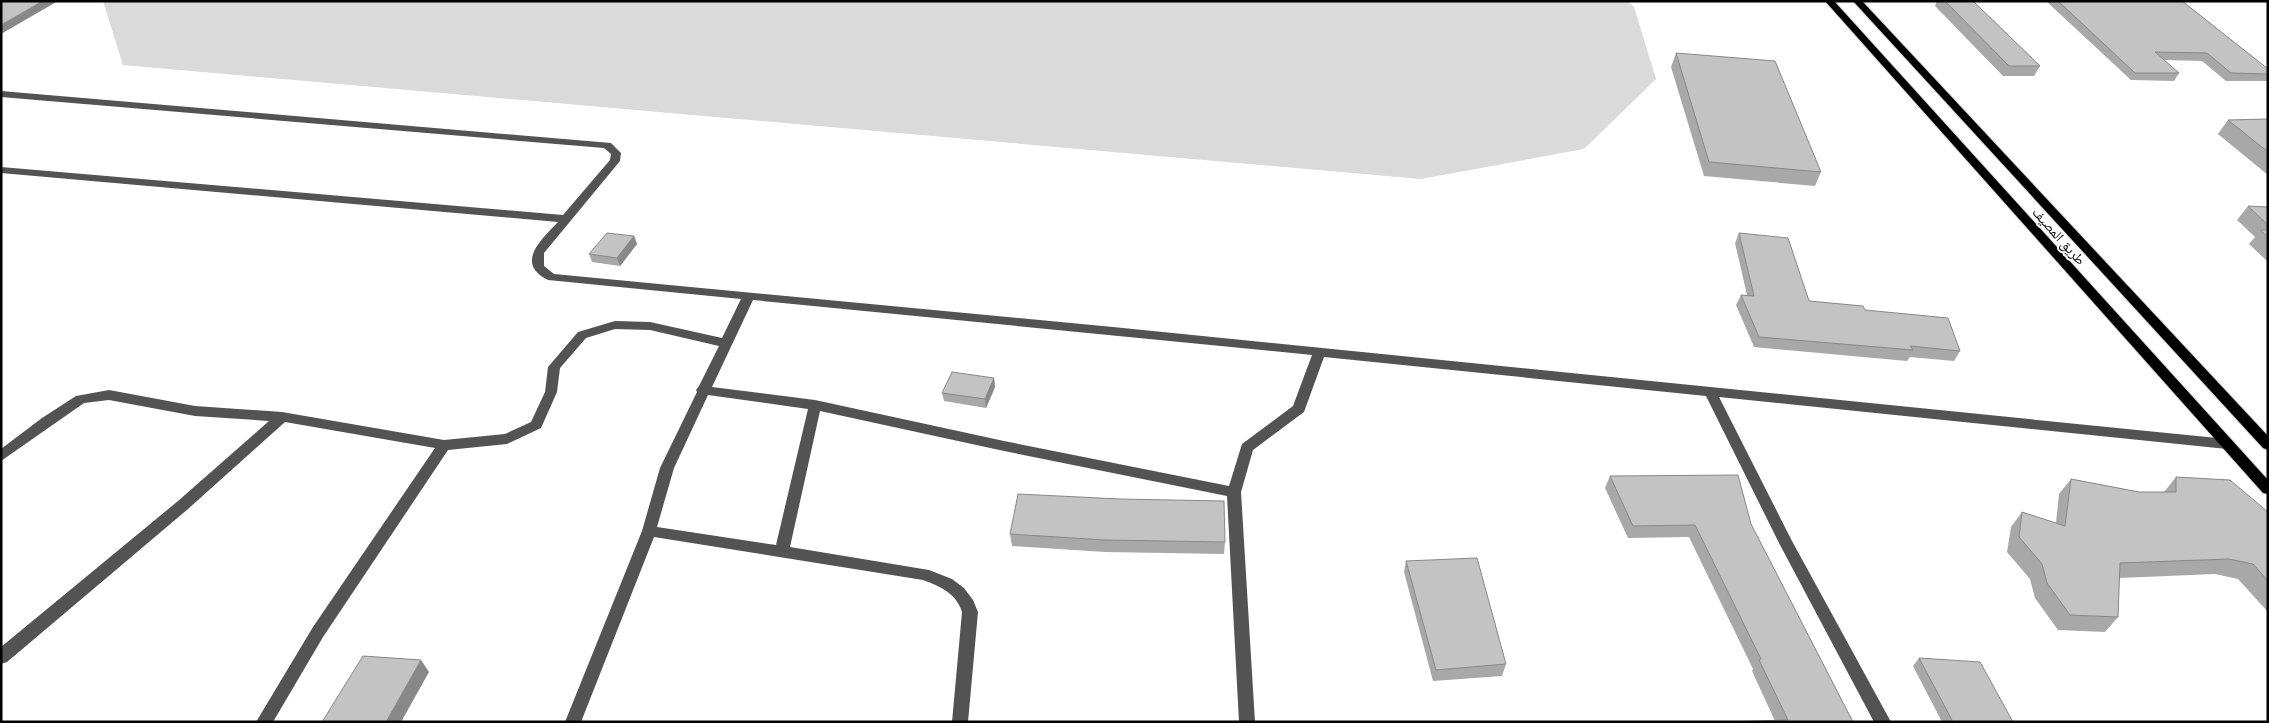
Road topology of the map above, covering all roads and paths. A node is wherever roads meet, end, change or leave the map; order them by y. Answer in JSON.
{"nodes":[{"id":1,"x":1829,"y":1,"type":"edge"},
{"id":2,"x":1857,"y":1,"type":"edge"},
{"id":3,"x":1,"y":94,"type":"edge"},
{"id":4,"x":1,"y":170,"type":"edge"},
{"id":5,"x":566,"y":219,"type":"junction"},
{"id":6,"x":749,"y":295,"type":"junction"},
{"id":7,"x":725,"y":343,"type":"junction"},
{"id":8,"x":1318,"y":352,"type":"junction"},
{"id":9,"x":702,"y":390,"type":"junction"},
{"id":10,"x":1711,"y":393,"type":"junction"},
{"id":11,"x":815,"y":405,"type":"junction"},
{"id":12,"x":282,"y":417,"type":"junction"},
{"id":13,"x":2227,"y":444,"type":"junction"},
{"id":14,"x":444,"y":445,"type":"junction"},
{"id":15,"x":2268,"y":445,"type":"edge"},
{"id":16,"x":1,"y":456,"type":"edge"},
{"id":17,"x":2268,"y":489,"type":"edge"},
{"id":18,"x":1234,"y":492,"type":"junction"},
{"id":19,"x":649,"y":531,"type":"junction"},
{"id":20,"x":782,"y":551,"type":"junction"},
{"id":21,"x":1,"y":657,"type":"edge"},
{"id":22,"x":264,"y":722,"type":"edge"},
{"id":23,"x":573,"y":722,"type":"edge"},
{"id":24,"x":960,"y":722,"type":"edge"},
{"id":25,"x":1247,"y":722,"type":"edge"},
{"id":26,"x":1883,"y":722,"type":"edge"}],
"edges":[{"from":1,"to":13,"type":"main road","name":"طريق المصيف"},
{"from":2,"to":15,"type":"main road","name":"طريق المصيف"},
{"from":3,"to":5,"type":"street"},
{"from":4,"to":5,"type":"street"},
{"from":5,"to":6,"type":"street"},
{"from":6,"to":7,"type":"street"},
{"from":6,"to":8,"type":"street"},
{"from":7,"to":9,"type":"street"},
{"from":7,"to":14,"type":"street"},
{"from":8,"to":10,"type":"street"},
{"from":8,"to":18,"type":"street"},
{"from":9,"to":11,"type":"street"},
{"from":9,"to":19,"type":"street"},
{"from":10,"to":13,"type":"street"},
{"from":10,"to":26,"type":"street"},
{"from":11,"to":18,"type":"street"},
{"from":11,"to":20,"type":"street"},
{"from":12,"to":14,"type":"street"},
{"from":12,"to":16,"type":"street"},
{"from":12,"to":21,"type":"street"},
{"from":13,"to":17,"type":"main road","name":"طريق المصيف"},
{"from":14,"to":22,"type":"street"},
{"from":18,"to":25,"type":"street"},
{"from":19,"to":20,"type":"street"},
{"from":19,"to":23,"type":"street"},
{"from":20,"to":24,"type":"street"}]}
